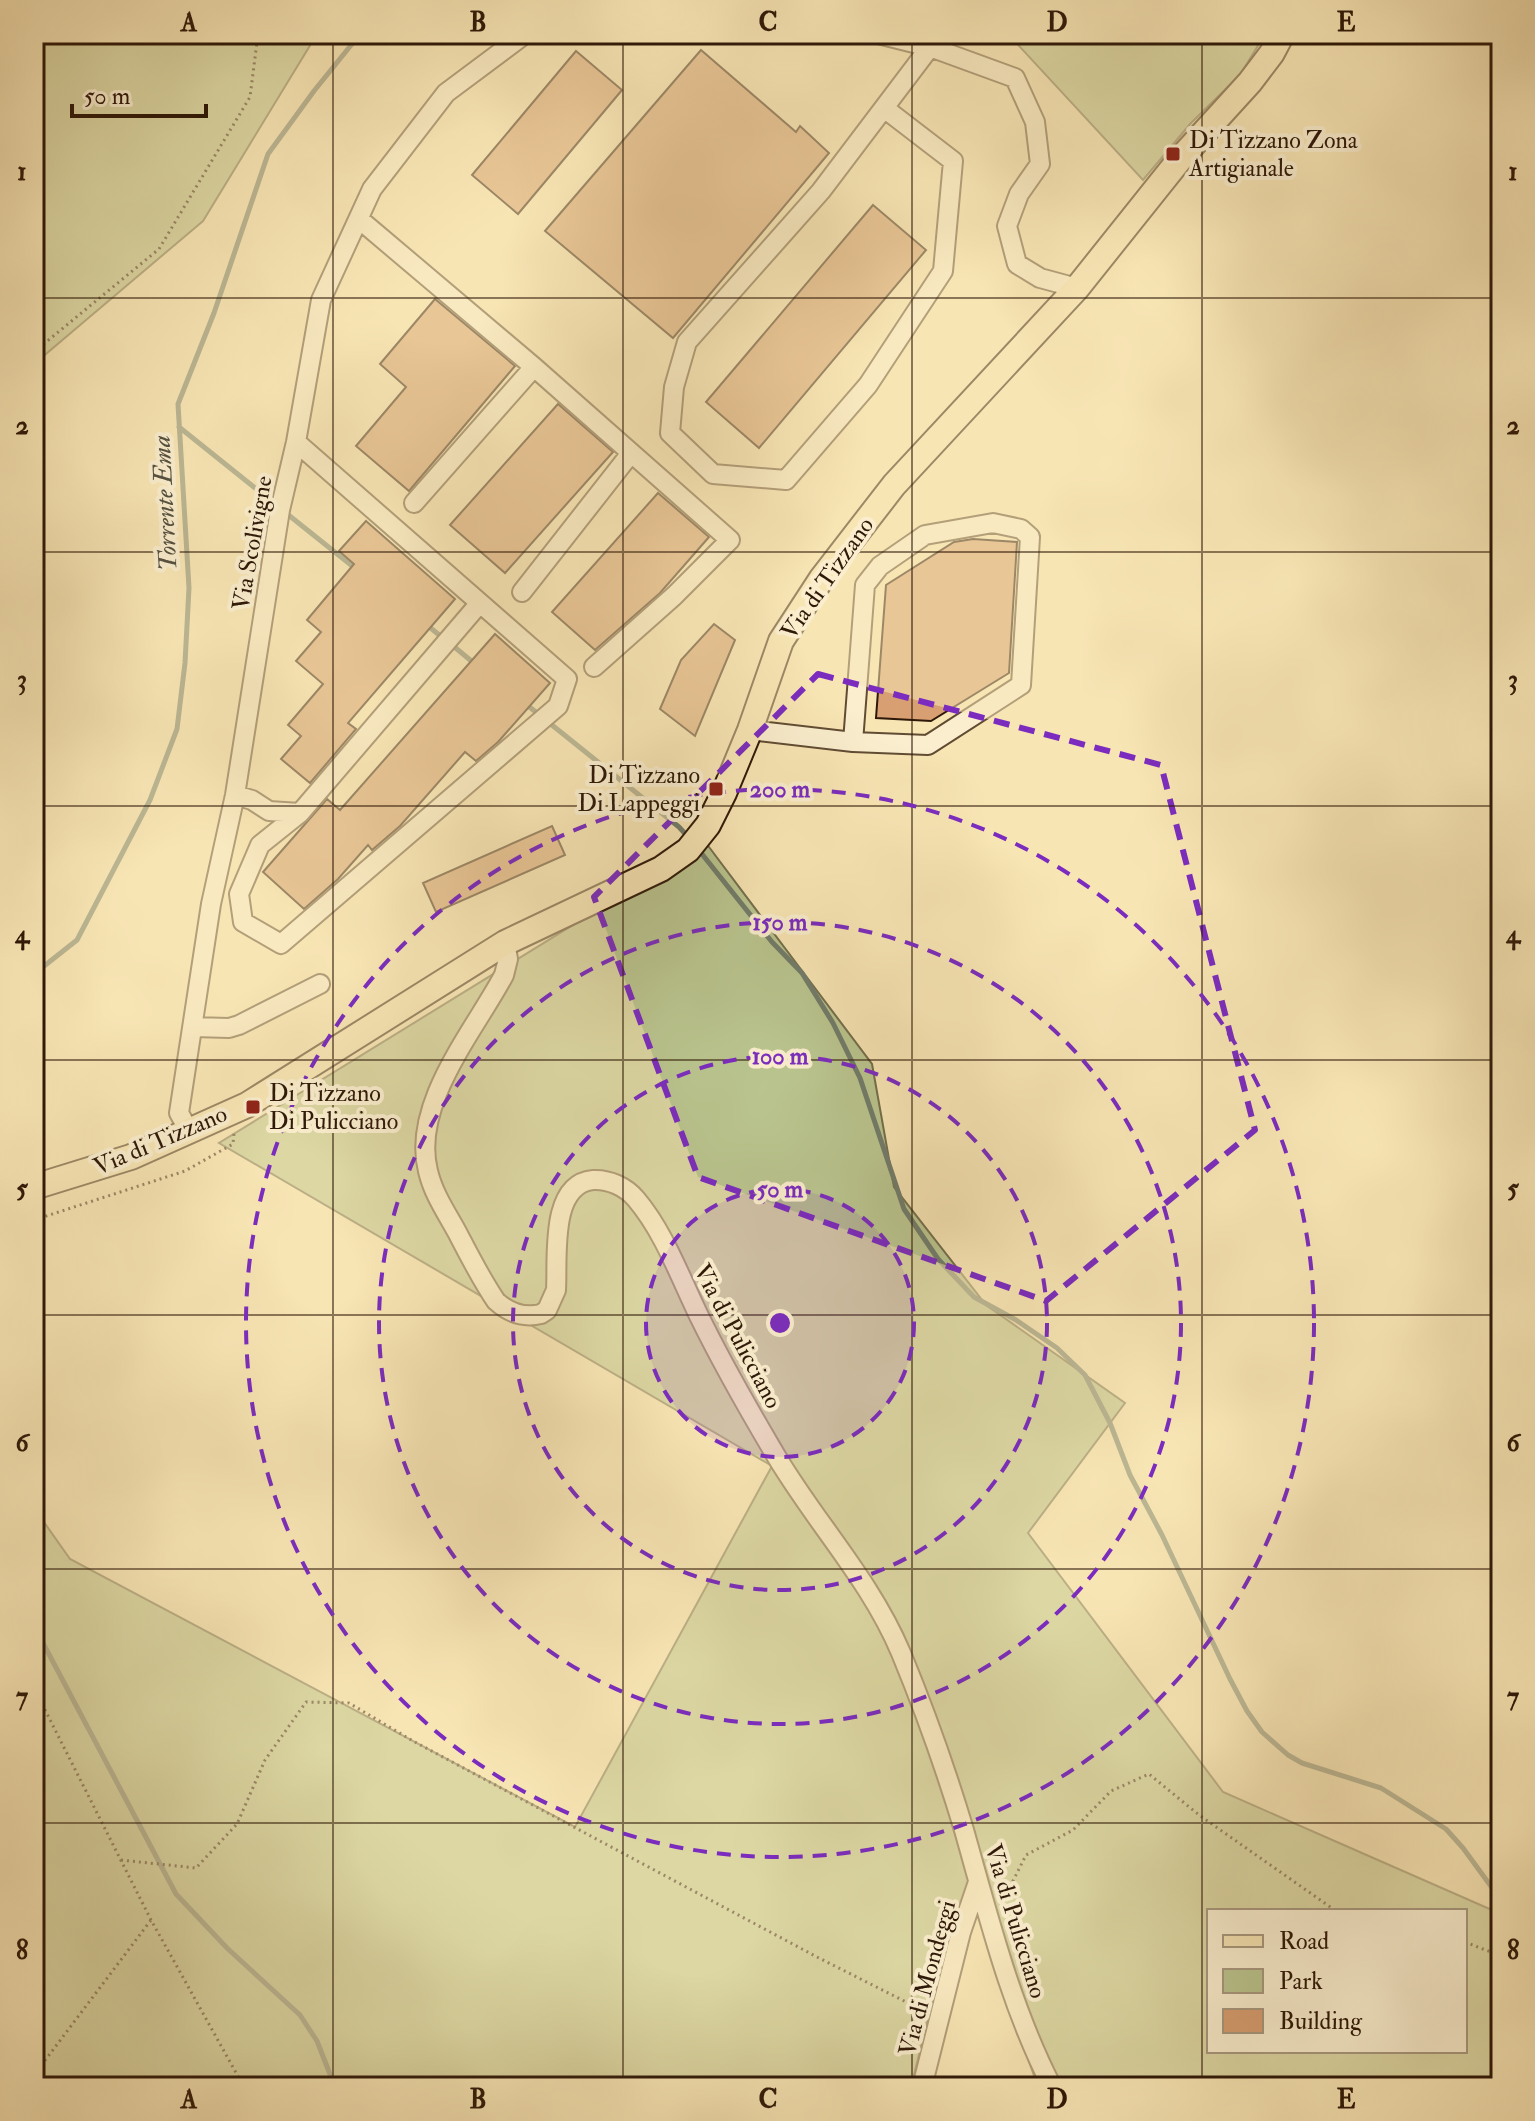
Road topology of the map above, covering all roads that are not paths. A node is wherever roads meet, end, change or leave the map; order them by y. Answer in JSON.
{"nodes":[{"id":1,"x":525,"y":34,"type":"edge"},
{"id":2,"x":878,"y":34,"type":"edge"},
{"id":3,"x":1282,"y":34,"type":"edge"},
{"id":4,"x":930,"y":47,"type":"junction"},
{"id":5,"x":884,"y":108,"type":"junction"},
{"id":6,"x":359,"y":219,"type":"junction"},
{"id":7,"x":1077,"y":288,"type":"junction"},
{"id":8,"x":534,"y":367,"type":"junction"},
{"id":9,"x":296,"y":442,"type":"junction"},
{"id":10,"x":631,"y":453,"type":"junction"},
{"id":11,"x":414,"y":503,"type":"dead end"},
{"id":12,"x":522,"y":592,"type":"dead end"},
{"id":13,"x":479,"y":604,"type":"junction"},
{"id":14,"x":594,"y":667,"type":"dead end"},
{"id":15,"x":750,"y":730,"type":"junction"},
{"id":16,"x":853,"y":742,"type":"junction"},
{"id":17,"x":235,"y":795,"type":"junction"},
{"id":18,"x":300,"y":813,"type":"junction"},
{"id":19,"x":505,"y":943,"type":"junction"},
{"id":20,"x":320,"y":984,"type":"dead end"},
{"id":21,"x":193,"y":1027,"type":"junction"},
{"id":22,"x":189,"y":1131,"type":"junction"},
{"id":23,"x":34,"y":1187,"type":"edge"},
{"id":24,"x":978,"y":1882,"type":"junction"},
{"id":25,"x":922,"y":2087,"type":"edge"},
{"id":26,"x":1052,"y":2087,"type":"edge"}],
"edges":[{"from":1,"to":6,"type":"street","name":"Via Scolivigne"},
{"from":2,"to":4,"type":"street"},
{"from":3,"to":7,"type":"main road","name":"Via di Tizzano"},
{"from":4,"to":5,"type":"street"},
{"from":4,"to":7,"type":"street"},
{"from":5,"to":5,"type":"street"},
{"from":6,"to":8,"type":"street"},
{"from":6,"to":9,"type":"street","name":"Via Scolivigne"},
{"from":7,"to":15,"type":"main road","name":"Via di Tizzano"},
{"from":8,"to":10,"type":"street"},
{"from":8,"to":11,"type":"street"},
{"from":9,"to":13,"type":"street"},
{"from":9,"to":17,"type":"street","name":"Via Scolivigne"},
{"from":10,"to":12,"type":"street"},
{"from":10,"to":14,"type":"street"},
{"from":13,"to":18,"type":"street"},
{"from":13,"to":18,"type":"street"},
{"from":15,"to":16,"type":"street"},
{"from":15,"to":19,"type":"main road","name":"Via di Tizzano"},
{"from":16,"to":16,"type":"street"},
{"from":17,"to":18,"type":"street"},
{"from":17,"to":21,"type":"street","name":"Via Scolivigne"},
{"from":19,"to":22,"type":"main road","name":"Via di Tizzano"},
{"from":19,"to":24,"type":"street","name":"Via di Pulicciano"},
{"from":20,"to":21,"type":"street"},
{"from":21,"to":22,"type":"street","name":"Via Scolivigne"},
{"from":22,"to":23,"type":"main road","name":"Via di Tizzano"},
{"from":24,"to":25,"type":"street","name":"Via di Mondeggi"},
{"from":24,"to":26,"type":"street","name":"Via di Pulicciano"}]}
